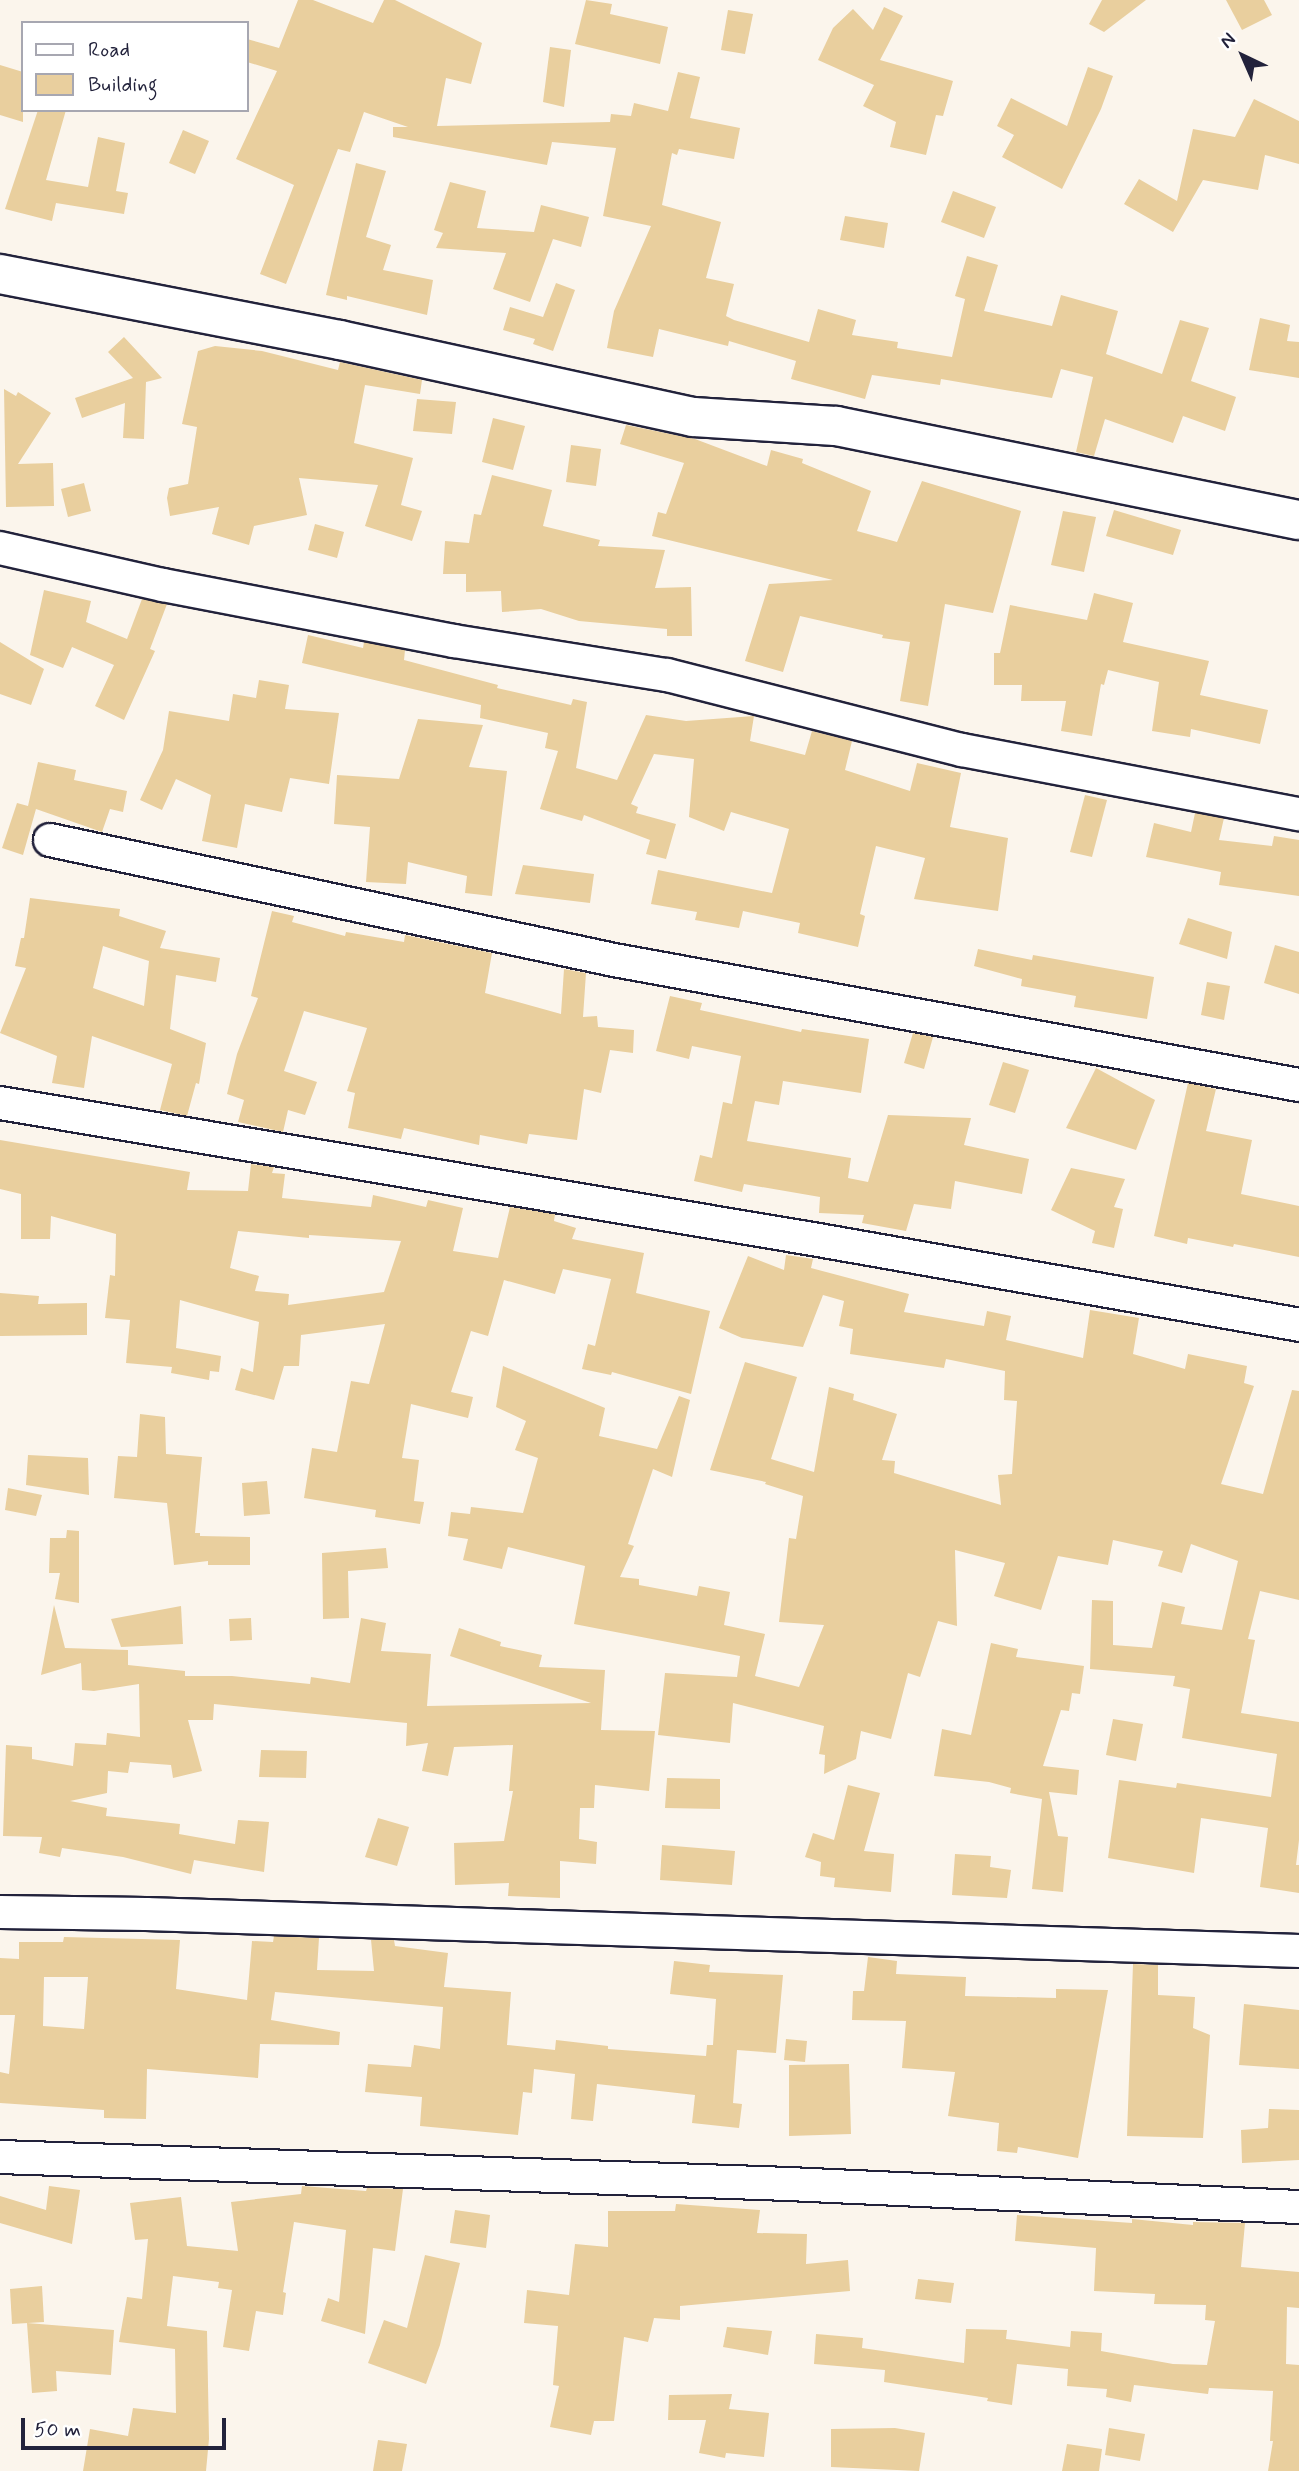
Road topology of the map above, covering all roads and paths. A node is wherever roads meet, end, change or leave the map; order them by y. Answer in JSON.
{"nodes":[{"id":1,"x":0,"y":274,"type":"edge"},
{"id":2,"x":1299,"y":520,"type":"edge"},
{"id":3,"x":0,"y":548,"type":"edge"},
{"id":4,"x":1299,"y":814,"type":"edge"},
{"id":5,"x":50,"y":840,"type":"dead end"},
{"id":6,"x":1299,"y":1085,"type":"edge"},
{"id":7,"x":0,"y":1103,"type":"edge"},
{"id":8,"x":1299,"y":1325,"type":"edge"},
{"id":9,"x":0,"y":1912,"type":"edge"},
{"id":10,"x":1299,"y":1951,"type":"edge"},
{"id":11,"x":0,"y":2157,"type":"edge"},
{"id":12,"x":1299,"y":2207,"type":"edge"}],
"edges":[{"from":1,"to":2,"type":"street"},
{"from":3,"to":4,"type":"street"},
{"from":5,"to":6,"type":"street"},
{"from":7,"to":8,"type":"street"},
{"from":9,"to":10,"type":"street"},
{"from":11,"to":12,"type":"street"}]}
